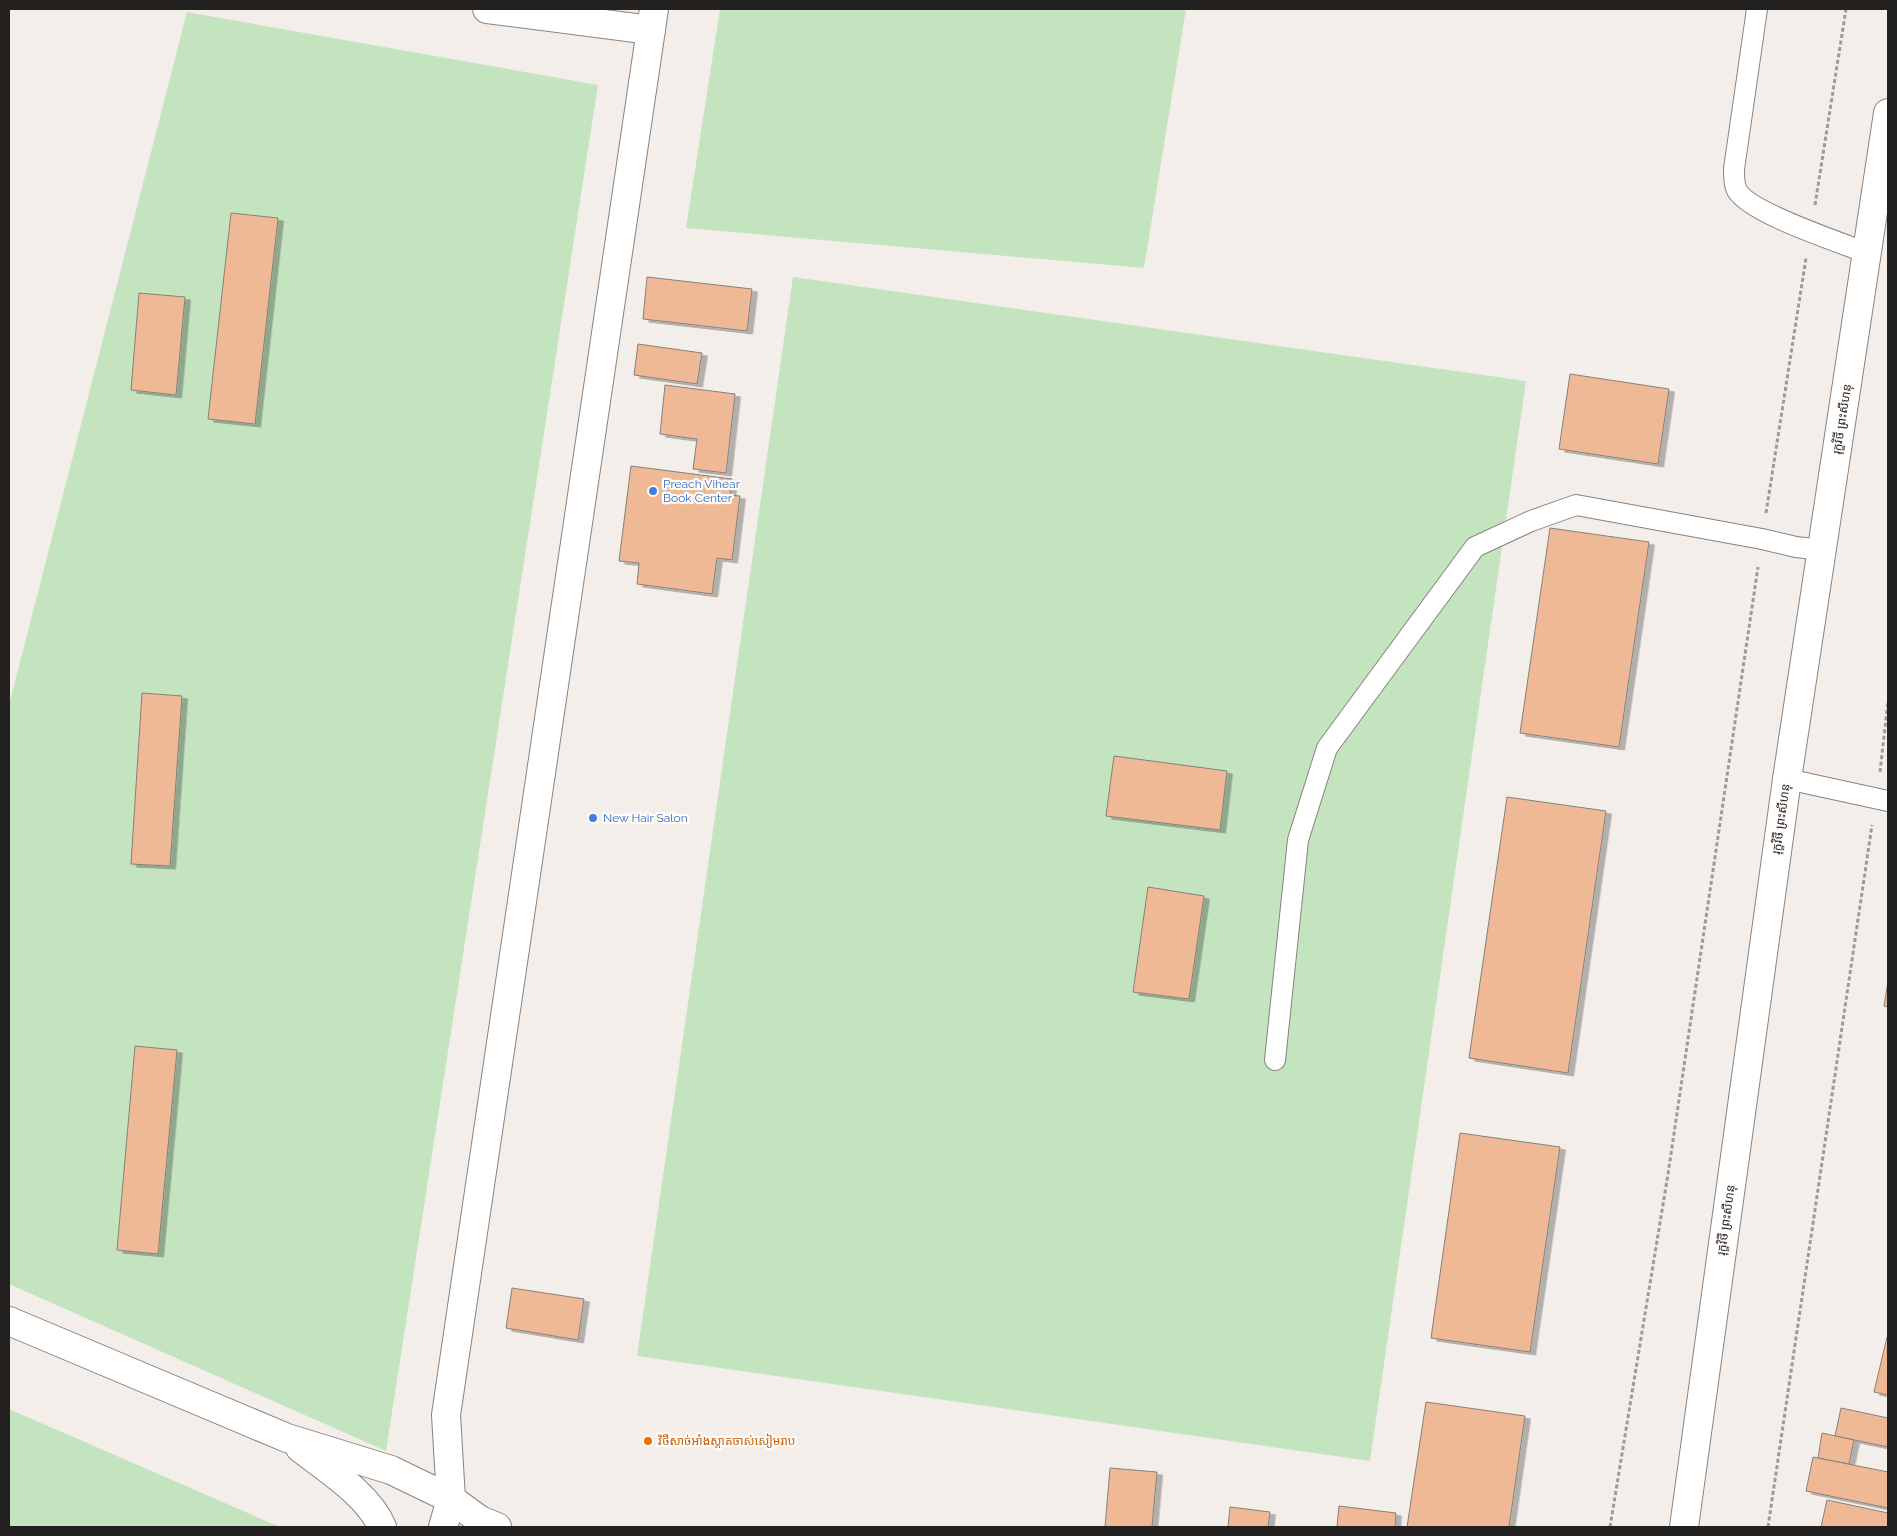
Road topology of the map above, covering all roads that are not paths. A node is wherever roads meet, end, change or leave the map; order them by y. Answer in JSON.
{"nodes":[{"id":1,"x":487,"y":9,"type":"edge"},
{"id":2,"x":1757,"y":9,"type":"edge"},
{"id":3,"x":653,"y":19,"type":"edge"},
{"id":4,"x":1888,"y":113,"type":"edge"},
{"id":5,"x":1867,"y":253,"type":"junction"},
{"id":6,"x":1822,"y":550,"type":"junction"},
{"id":7,"x":1787,"y":778,"type":"junction"},
{"id":8,"x":1882,"y":800,"type":"edge"},
{"id":9,"x":1275,"y":1060,"type":"dead end"},
{"id":10,"x":9,"y":1321,"type":"edge"},
{"id":11,"x":287,"y":1438,"type":"junction"},
{"id":12,"x":451,"y":1499,"type":"junction"},
{"id":13,"x":382,"y":1527,"type":"edge"},
{"id":14,"x":443,"y":1527,"type":"edge"},
{"id":15,"x":497,"y":1527,"type":"edge"},
{"id":16,"x":1684,"y":1527,"type":"edge"}],
"edges":[{"from":1,"to":3,"type":"main road"},
{"from":2,"to":5,"type":"lane"},
{"from":3,"to":12,"type":"main road"},
{"from":4,"to":5,"type":"main road","name":"រុក្ខវិថី ព្រះសីហនុ"},
{"from":5,"to":6,"type":"main road","name":"រុក្ខវិថី ព្រះសីហនុ"},
{"from":6,"to":7,"type":"main road","name":"រុក្ខវិថី ព្រះសីហនុ"},
{"from":6,"to":9,"type":"lane"},
{"from":7,"to":8,"type":"lane"},
{"from":7,"to":16,"type":"main road","name":"រុក្ខវិថី ព្រះសីហនុ"},
{"from":10,"to":11,"type":"main road"},
{"from":11,"to":12,"type":"main road"},
{"from":11,"to":13,"type":"main road"},
{"from":12,"to":14,"type":"main road"},
{"from":12,"to":15,"type":"main road"}]}
